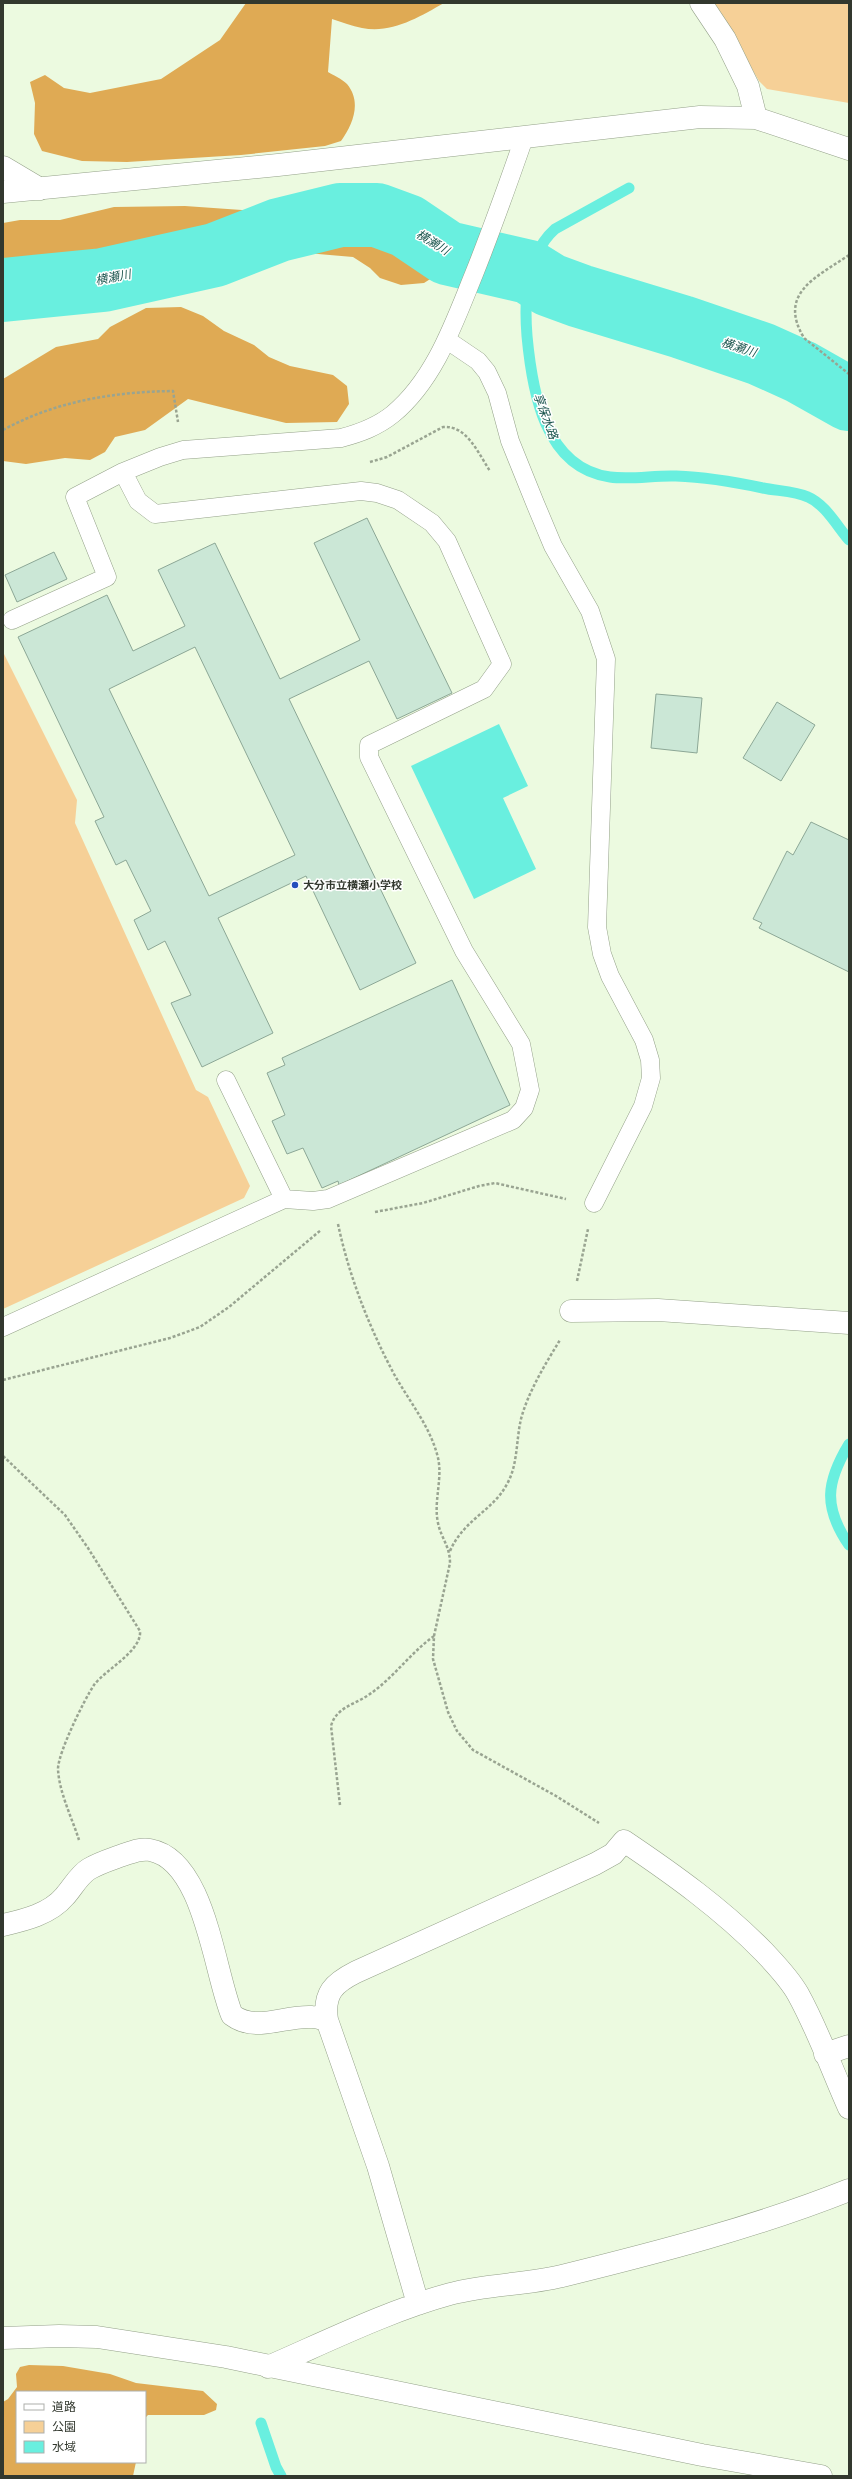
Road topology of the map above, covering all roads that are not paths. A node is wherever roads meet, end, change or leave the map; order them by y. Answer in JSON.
{"nodes":[{"id":1,"x":701,"y":3,"type":"edge"},
{"id":2,"x":756,"y":118,"type":"junction"},
{"id":3,"x":524,"y":138,"type":"junction"},
{"id":4,"x":849,"y":149,"type":"edge"},
{"id":5,"x":3,"y":167,"type":"edge"},
{"id":6,"x":40,"y":189,"type":"junction"},
{"id":7,"x":3,"y":192,"type":"edge"},
{"id":8,"x":446,"y":340,"type":"junction"},
{"id":9,"x":123,"y":472,"type":"junction"},
{"id":10,"x":12,"y":620,"type":"dead end"},
{"id":11,"x":226,"y":1080,"type":"dead end"},
{"id":12,"x":284,"y":1198,"type":"junction"},
{"id":13,"x":594,"y":1203,"type":"road end"},
{"id":14,"x":571,"y":1311,"type":"road end"},
{"id":15,"x":849,"y":1323,"type":"edge"},
{"id":16,"x":3,"y":1327,"type":"edge"},
{"id":17,"x":3,"y":1925,"type":"edge"},
{"id":18,"x":327,"y":2020,"type":"junction"},
{"id":19,"x":849,"y":2046,"type":"edge"},
{"id":20,"x":825,"y":2054,"type":"junction"},
{"id":21,"x":849,"y":2108,"type":"edge"},
{"id":22,"x":849,"y":2190,"type":"edge"},
{"id":23,"x":418,"y":2304,"type":"junction"},
{"id":24,"x":3,"y":2338,"type":"edge"},
{"id":25,"x":268,"y":2367,"type":"junction"},
{"id":26,"x":821,"y":2476,"type":"edge"}],
"edges":[{"from":1,"to":2,"type":"street"},
{"from":2,"to":3,"type":"street"},
{"from":2,"to":4,"type":"street"},
{"from":3,"to":6,"type":"street"},
{"from":3,"to":8,"type":"lane"},
{"from":5,"to":6,"type":"street"},
{"from":6,"to":7,"type":"street"},
{"from":8,"to":9,"type":"lane"},
{"from":8,"to":13,"type":"lane"},
{"from":9,"to":10,"type":"lane"},
{"from":9,"to":12,"type":"lane"},
{"from":11,"to":12,"type":"lane"},
{"from":12,"to":16,"type":"lane"},
{"from":14,"to":15,"type":"street"},
{"from":17,"to":18,"type":"street"},
{"from":18,"to":20,"type":"street"},
{"from":18,"to":23,"type":"street"},
{"from":19,"to":20,"type":"street"},
{"from":20,"to":21,"type":"street"},
{"from":22,"to":23,"type":"street"},
{"from":23,"to":25,"type":"street"},
{"from":24,"to":25,"type":"street"},
{"from":25,"to":26,"type":"street"}]}
